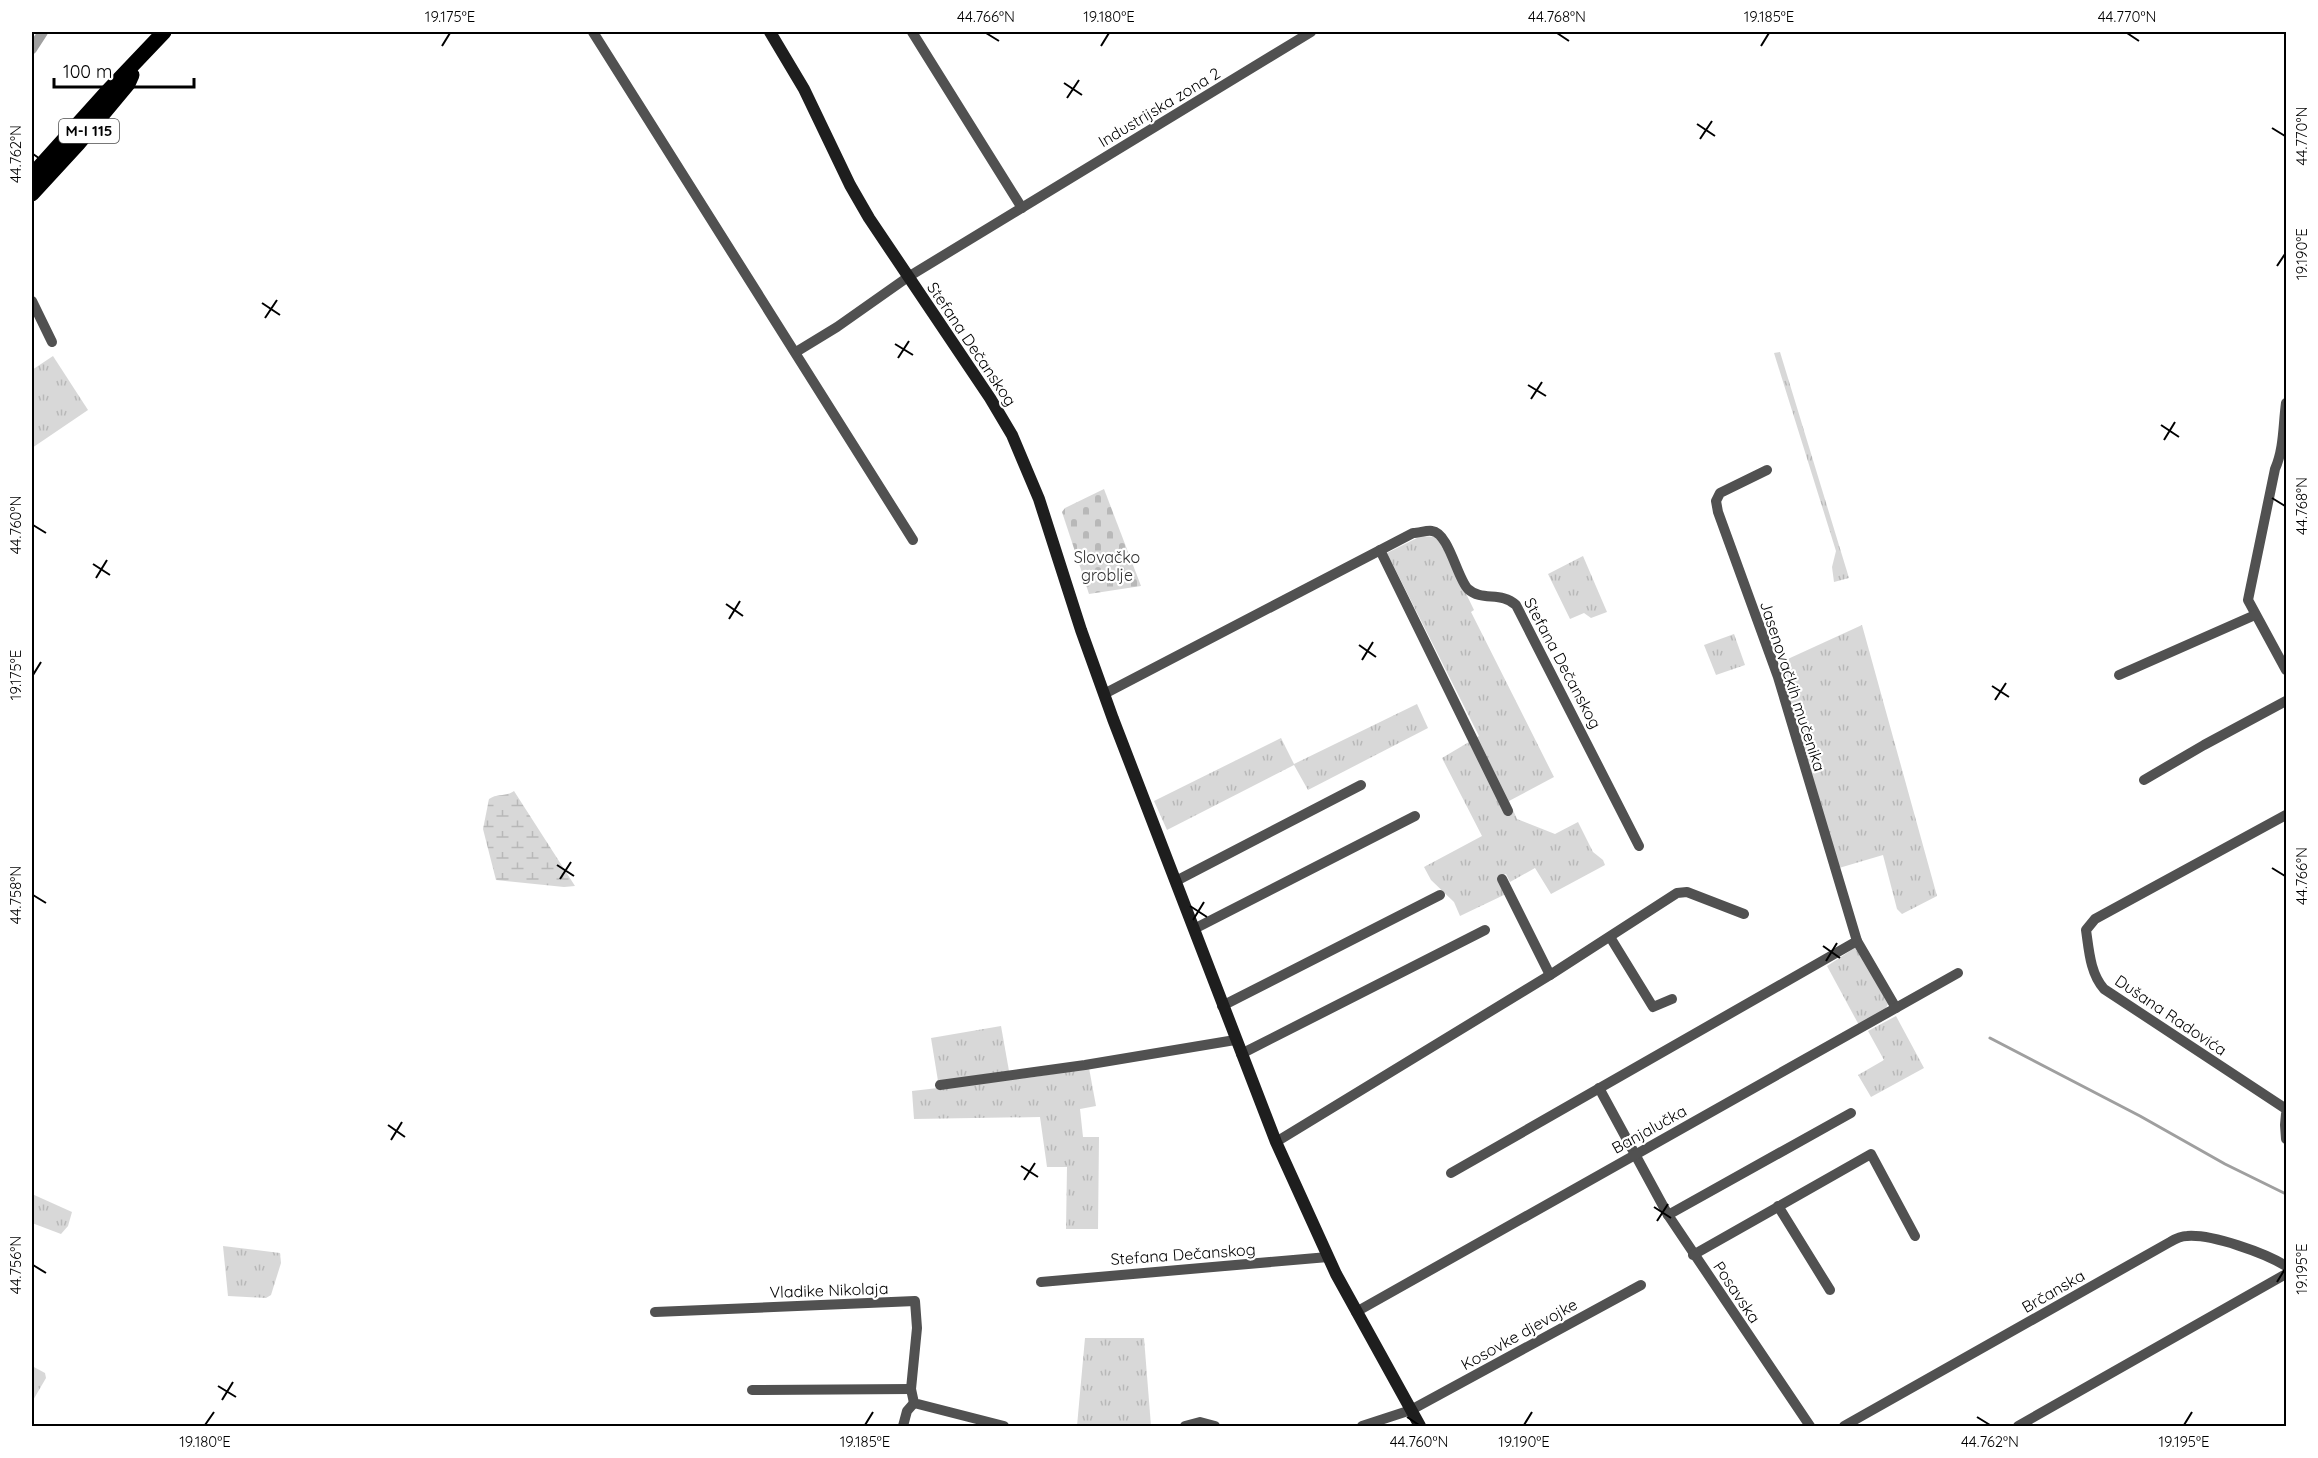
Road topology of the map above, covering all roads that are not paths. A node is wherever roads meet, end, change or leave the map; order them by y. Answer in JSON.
{"nodes":[{"id":1,"x":164,"y":32,"type":"edge"},
{"id":2,"x":593,"y":32,"type":"edge"},
{"id":3,"x":770,"y":32,"type":"edge"},
{"id":4,"x":912,"y":32,"type":"edge"},
{"id":5,"x":1311,"y":32,"type":"edge"},
{"id":6,"x":137,"y":61,"type":"junction"},
{"id":7,"x":32,"y":175,"type":"edge"},
{"id":8,"x":32,"y":194,"type":"edge"},
{"id":9,"x":1022,"y":208,"type":"junction"},
{"id":10,"x":908,"y":277,"type":"junction"},
{"id":11,"x":32,"y":301,"type":"edge"},
{"id":12,"x":32,"y":316,"type":"edge"},
{"id":13,"x":796,"y":352,"type":"junction"},
{"id":14,"x":2286,"y":403,"type":"edge"},
{"id":15,"x":2284,"y":458,"type":"edge"},
{"id":16,"x":1767,"y":470,"type":"dead end"},
{"id":17,"x":913,"y":540,"type":"dead end"},
{"id":18,"x":1380,"y":550,"type":"junction"},
{"id":19,"x":2254,"y":615,"type":"junction"},
{"id":20,"x":2283,"y":654,"type":"edge"},
{"id":21,"x":2286,"y":670,"type":"edge"},
{"id":22,"x":2119,"y":675,"type":"dead end"},
{"id":23,"x":1104,"y":694,"type":"junction"},
{"id":24,"x":2286,"y":701,"type":"edge"},
{"id":25,"x":2144,"y":780,"type":"dead end"},
{"id":26,"x":1361,"y":785,"type":"dead end"},
{"id":27,"x":1508,"y":812,"type":"dead end"},
{"id":28,"x":2286,"y":815,"type":"edge"},
{"id":29,"x":1415,"y":816,"type":"dead end"},
{"id":30,"x":1639,"y":846,"type":"dead end"},
{"id":31,"x":1502,"y":879,"type":"dead end"},
{"id":32,"x":1176,"y":881,"type":"junction"},
{"id":33,"x":1440,"y":895,"type":"dead end"},
{"id":34,"x":1744,"y":914,"type":"dead end"},
{"id":35,"x":1194,"y":929,"type":"junction"},
{"id":36,"x":1485,"y":930,"type":"dead end"},
{"id":37,"x":1610,"y":937,"type":"junction"},
{"id":38,"x":1857,"y":941,"type":"junction"},
{"id":39,"x":1958,"y":973,"type":"dead end"},
{"id":40,"x":1550,"y":975,"type":"junction"},
{"id":41,"x":1672,"y":999,"type":"dead end"},
{"id":42,"x":1222,"y":1006,"type":"junction"},
{"id":43,"x":1896,"y":1008,"type":"junction"},
{"id":44,"x":1235,"y":1040,"type":"junction"},
{"id":45,"x":1241,"y":1054,"type":"junction"},
{"id":46,"x":940,"y":1085,"type":"dead end"},
{"id":47,"x":1599,"y":1088,"type":"junction"},
{"id":48,"x":2286,"y":1109,"type":"edge"},
{"id":49,"x":1851,"y":1113,"type":"dead end"},
{"id":50,"x":2286,"y":1114,"type":"edge"},
{"id":51,"x":2286,"y":1139,"type":"edge"},
{"id":52,"x":1276,"y":1142,"type":"junction"},
{"id":53,"x":1634,"y":1155,"type":"junction"},
{"id":54,"x":1451,"y":1173,"type":"dead end"},
{"id":55,"x":1778,"y":1206,"type":"junction"},
{"id":56,"x":1668,"y":1215,"type":"junction"},
{"id":57,"x":1915,"y":1236,"type":"dead end"},
{"id":58,"x":1693,"y":1255,"type":"junction"},
{"id":59,"x":1328,"y":1257,"type":"junction"},
{"id":60,"x":2286,"y":1266,"type":"edge"},
{"id":61,"x":2286,"y":1274,"type":"edge"},
{"id":62,"x":1041,"y":1282,"type":"dead end"},
{"id":63,"x":1641,"y":1285,"type":"dead end"},
{"id":64,"x":1830,"y":1290,"type":"dead end"},
{"id":65,"x":656,"y":1312,"type":"dead end"},
{"id":66,"x":1356,"y":1312,"type":"junction"},
{"id":67,"x":911,"y":1389,"type":"junction"},
{"id":68,"x":752,"y":1390,"type":"dead end"},
{"id":69,"x":914,"y":1403,"type":"junction"},
{"id":70,"x":1411,"y":1410,"type":"junction"},
{"id":71,"x":903,"y":1426,"type":"edge"},
{"id":72,"x":1004,"y":1426,"type":"edge"},
{"id":73,"x":1185,"y":1426,"type":"edge"},
{"id":74,"x":1215,"y":1426,"type":"edge"},
{"id":75,"x":1362,"y":1426,"type":"edge"},
{"id":76,"x":1420,"y":1426,"type":"edge"},
{"id":77,"x":1810,"y":1426,"type":"edge"},
{"id":78,"x":1844,"y":1426,"type":"edge"},
{"id":79,"x":2018,"y":1426,"type":"edge"}],
"edges":[{"from":1,"to":6,"type":"main road","number":"M-I 115"},
{"from":2,"to":13,"type":"street"},
{"from":3,"to":10,"type":"main road","name":"Stefana Dečanskog"},
{"from":4,"to":9,"type":"street"},
{"from":5,"to":9,"type":"street","name":"Industrijska zona 2"},
{"from":6,"to":7,"type":"main road","number":"M-I 115"},
{"from":6,"to":8,"type":"main road","number":"M-I 115"},
{"from":9,"to":10,"type":"street","name":"Industrijska zona 2"},
{"from":10,"to":13,"type":"street","name":"Industrijska zona 2"},
{"from":10,"to":23,"type":"main road","name":"Stefana Dečanskog"},
{"from":11,"to":12,"type":"street"},
{"from":13,"to":17,"type":"street"},
{"from":14,"to":15,"type":"street"},
{"from":15,"to":19,"type":"street"},
{"from":16,"to":38,"type":"street","name":"Jasenovačkih mučenika"},
{"from":18,"to":23,"type":"street"},
{"from":18,"to":27,"type":"street"},
{"from":18,"to":30,"type":"street","name":"Stefana Dečanskog"},
{"from":19,"to":20,"type":"street"},
{"from":19,"to":22,"type":"street"},
{"from":20,"to":21,"type":"street"},
{"from":23,"to":32,"type":"main road","name":"Stefana Dečanskog"},
{"from":24,"to":25,"type":"street"},
{"from":26,"to":32,"type":"street"},
{"from":28,"to":48,"type":"street","name":"Dušana Radovića"},
{"from":29,"to":35,"type":"street"},
{"from":31,"to":40,"type":"street"},
{"from":32,"to":35,"type":"main road","name":"Stefana Dečanskog"},
{"from":33,"to":42,"type":"street"},
{"from":34,"to":37,"type":"street"},
{"from":35,"to":42,"type":"main road","name":"Stefana Dečanskog"},
{"from":36,"to":45,"type":"street"},
{"from":37,"to":40,"type":"street"},
{"from":37,"to":41,"type":"street"},
{"from":38,"to":43,"type":"street","name":"Jasenovačkih mučenika"},
{"from":38,"to":47,"type":"street"},
{"from":39,"to":43,"type":"street","name":"Banjalučka"},
{"from":40,"to":52,"type":"street"},
{"from":42,"to":44,"type":"main road","name":"Stefana Dečanskog"},
{"from":43,"to":53,"type":"street","name":"Banjalučka"},
{"from":44,"to":45,"type":"main road","name":"Stefana Dečanskog"},
{"from":44,"to":46,"type":"street"},
{"from":45,"to":52,"type":"main road","name":"Stefana Dečanskog"},
{"from":47,"to":53,"type":"street"},
{"from":47,"to":54,"type":"street"},
{"from":49,"to":56,"type":"street"},
{"from":50,"to":51,"type":"street"},
{"from":52,"to":59,"type":"main road","name":"Stefana Dečanskog"},
{"from":53,"to":56,"type":"street"},
{"from":53,"to":66,"type":"street","name":"Banjalučka"},
{"from":55,"to":57,"type":"street","name":"Posavska"},
{"from":55,"to":58,"type":"street","name":"Posavska"},
{"from":55,"to":64,"type":"street"},
{"from":56,"to":58,"type":"street"},
{"from":58,"to":77,"type":"street","name":"Posavska"},
{"from":59,"to":62,"type":"street","name":"Stefana Dečanskog"},
{"from":59,"to":66,"type":"main road","name":"Stefana Dečanskog"},
{"from":60,"to":78,"type":"street","name":"Brčanska"},
{"from":61,"to":79,"type":"street"},
{"from":63,"to":70,"type":"street","name":"Kosovke djevojke"},
{"from":65,"to":67,"type":"street","name":"Vladike Nikolaja"},
{"from":66,"to":70,"type":"main road","name":"Stefana Dečanskog"},
{"from":67,"to":68,"type":"street"},
{"from":67,"to":69,"type":"street","name":"Vladike Nikolaja"},
{"from":69,"to":71,"type":"street"},
{"from":69,"to":72,"type":"street"},
{"from":70,"to":75,"type":"street"},
{"from":70,"to":76,"type":"main road","name":"Stefana Dečanskog"},
{"from":73,"to":74,"type":"street"}]}
